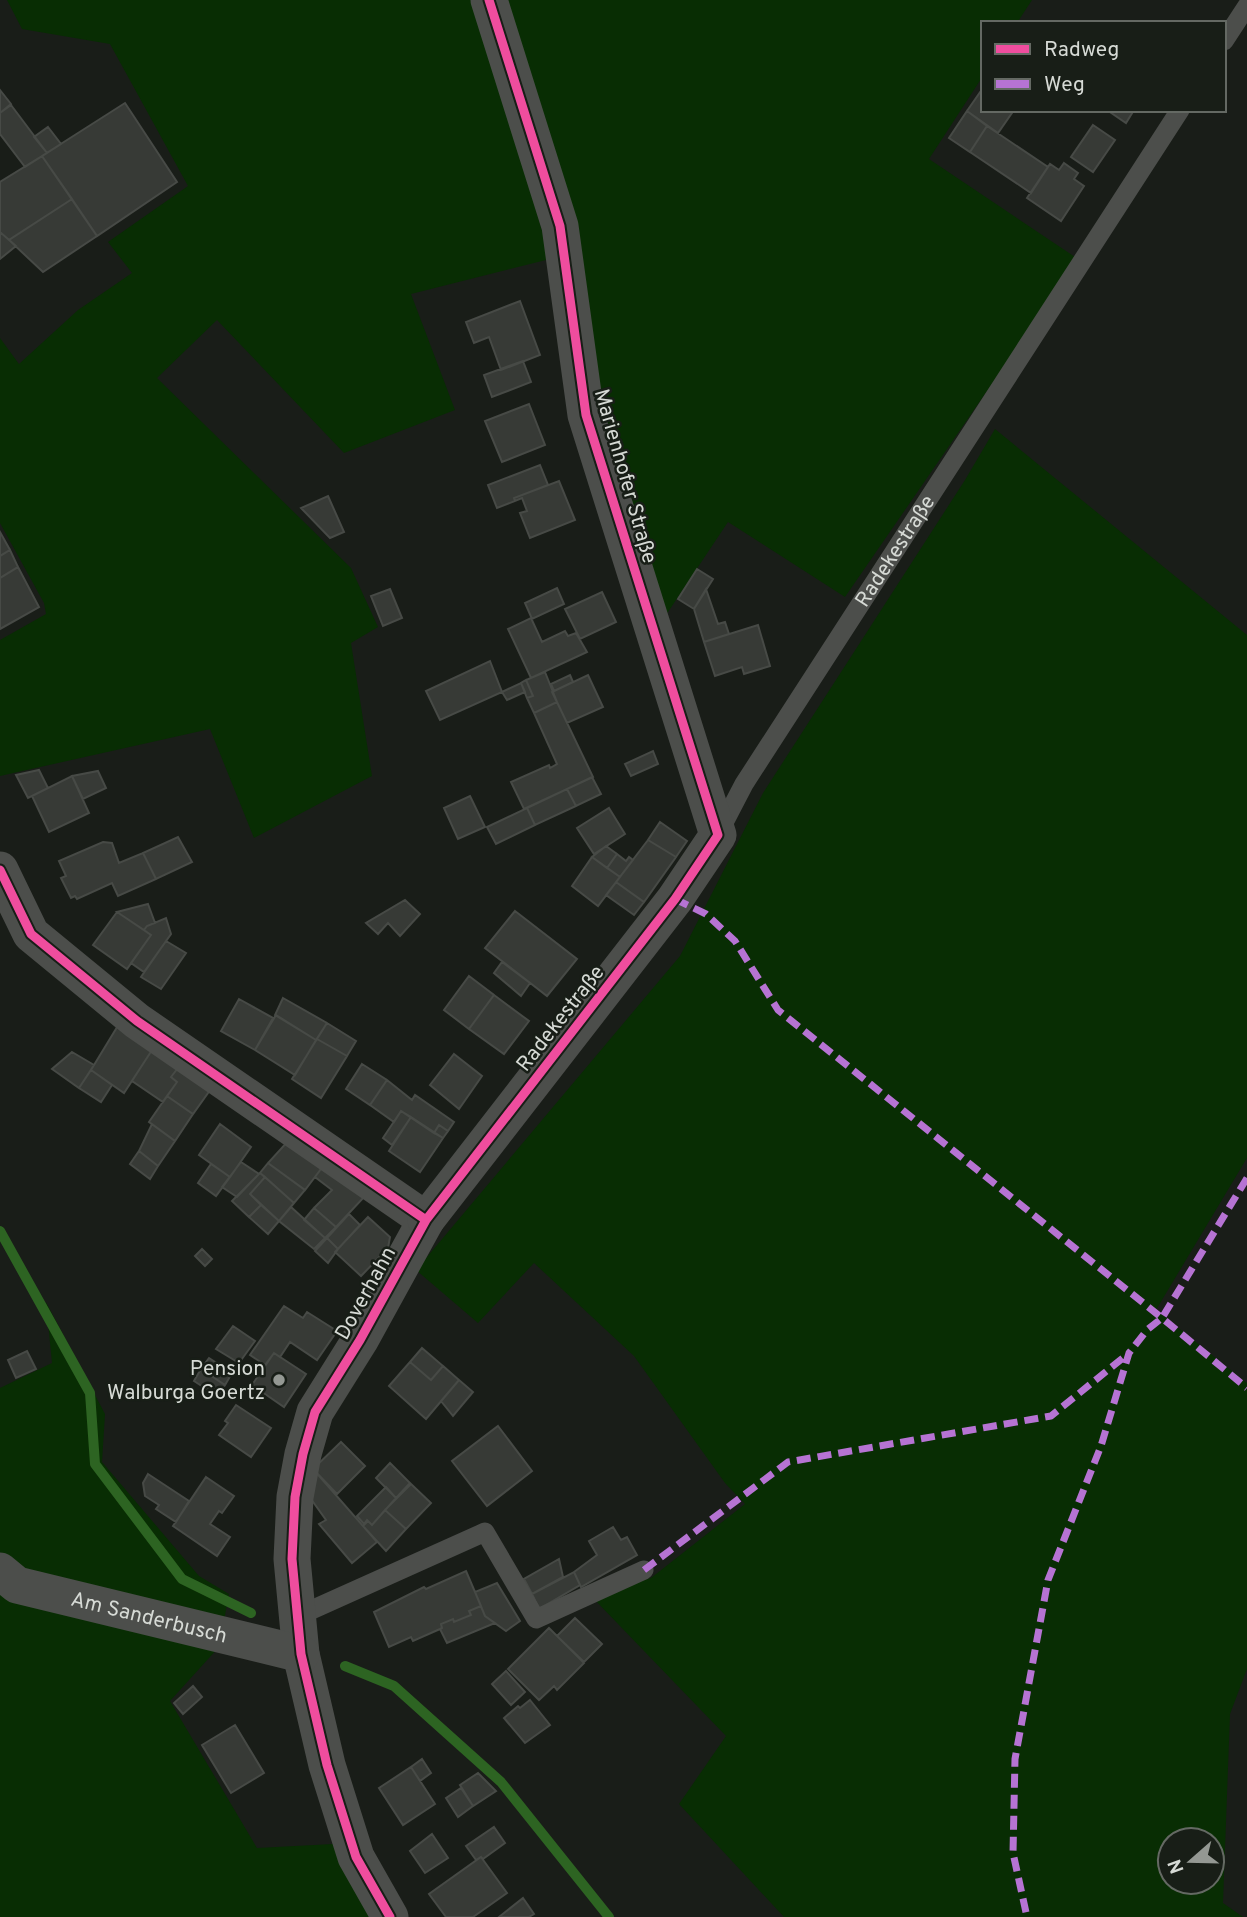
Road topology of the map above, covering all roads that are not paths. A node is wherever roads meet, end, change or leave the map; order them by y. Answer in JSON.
{"nodes":[{"id":1,"x":489,"y":0,"type":"edge"},
{"id":2,"x":1247,"y":6,"type":"edge"},
{"id":3,"x":1226,"y":38,"type":"edge"},
{"id":4,"x":1179,"y":112,"type":"edge"},
{"id":5,"x":718,"y":835,"type":"junction"},
{"id":6,"x":0,"y":870,"type":"edge"},
{"id":7,"x":426,"y":1220,"type":"junction"},
{"id":8,"x":644,"y":1570,"type":"dead end"},
{"id":9,"x":0,"y":1571,"type":"edge"},
{"id":10,"x":298,"y":1616,"type":"junction"},
{"id":11,"x":301,"y":1654,"type":"junction"},
{"id":12,"x":390,"y":1917,"type":"edge"}],
"edges":[{"from":1,"to":5,"type":"street","name":"Marienhofer Straße"},
{"from":2,"to":3,"type":"lane"},
{"from":4,"to":5,"type":"lane","name":"Radekestraße"},
{"from":5,"to":7,"type":"street","name":"Radekestraße"},
{"from":6,"to":7,"type":"street"},
{"from":7,"to":10,"type":"street","name":"Doverhahn"},
{"from":8,"to":10,"type":"lane"},
{"from":9,"to":11,"type":"street","name":"Am Sanderbusch"},
{"from":10,"to":11,"type":"street","name":"Doverhahn"},
{"from":11,"to":12,"type":"street","name":"Doverhahn"}]}
